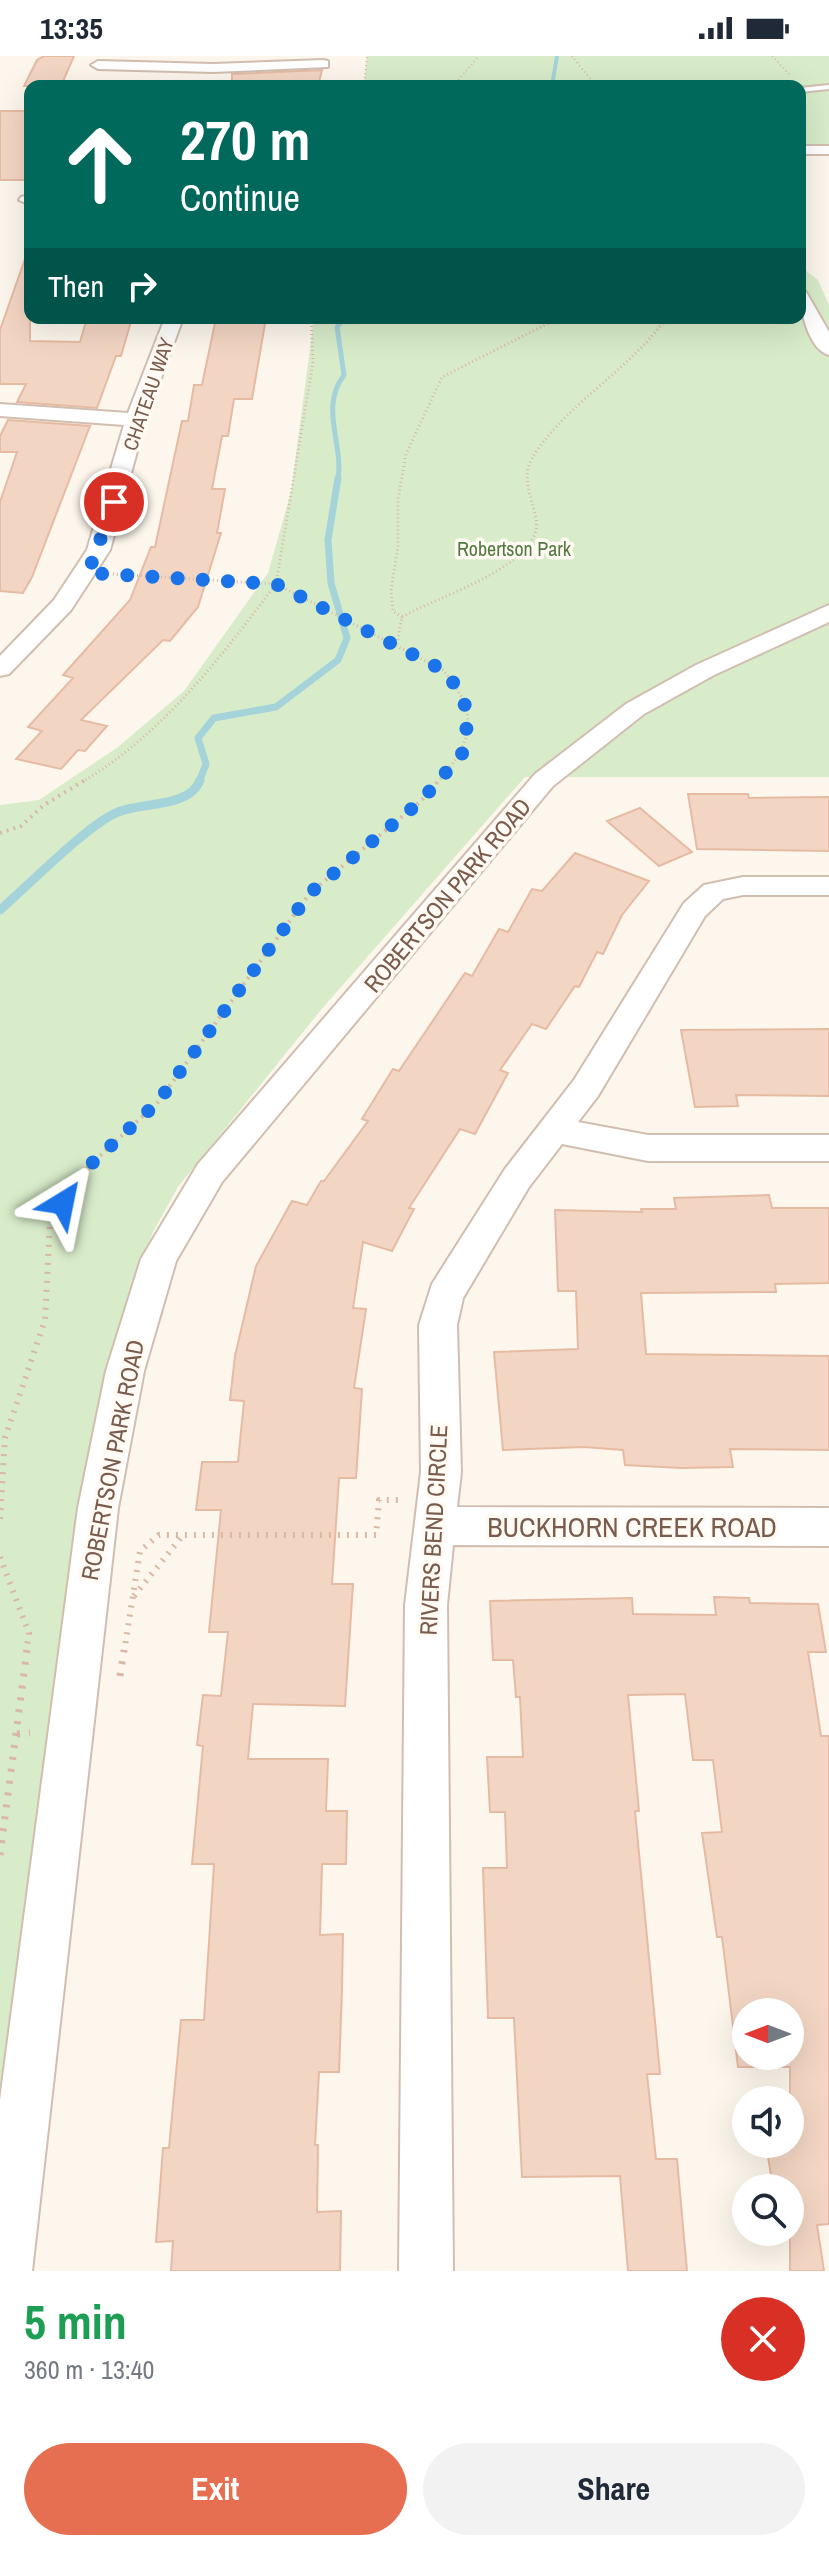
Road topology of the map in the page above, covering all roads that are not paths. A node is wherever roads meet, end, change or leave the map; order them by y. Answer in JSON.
{"nodes":[{"id":1,"x":262,"y":60,"type":"edge"},
{"id":2,"x":169,"y":61,"type":"edge"},
{"id":3,"x":323,"y":64,"type":"dead end"},
{"id":4,"x":98,"y":66,"type":"edge"},
{"id":5,"x":829,"y":87,"type":"edge"},
{"id":6,"x":806,"y":89,"type":"edge"},
{"id":7,"x":806,"y":150,"type":"edge"},
{"id":8,"x":829,"y":150,"type":"edge"},
{"id":9,"x":806,"y":307,"type":"edge"},
{"id":10,"x":172,"y":324,"type":"edge"},
{"id":11,"x":829,"y":349,"type":"edge"},
{"id":12,"x":0,"y":410,"type":"edge"},
{"id":13,"x":136,"y":420,"type":"junction"},
{"id":14,"x":829,"y":612,"type":"edge"},
{"id":15,"x":0,"y":669,"type":"edge"},
{"id":16,"x":829,"y":886,"type":"edge"},
{"id":17,"x":554,"y":1130,"type":"junction"},
{"id":18,"x":829,"y":1148,"type":"edge"},
{"id":19,"x":437,"y":1513,"type":"junction"},
{"id":20,"x":829,"y":1527,"type":"edge"},
{"id":21,"x":5,"y":2271,"type":"edge"},
{"id":22,"x":426,"y":2271,"type":"edge"}],
"edges":[{"from":1,"to":2,"type":"street"},
{"from":1,"to":3,"type":"street"},
{"from":2,"to":4,"type":"street"},
{"from":5,"to":6,"type":"lane"},
{"from":7,"to":8,"type":"street"},
{"from":9,"to":11,"type":"street"},
{"from":10,"to":13,"type":"street","name":"CHATEAU WAY"},
{"from":12,"to":13,"type":"street"},
{"from":13,"to":15,"type":"street","name":"CHATEAU WAY"},
{"from":14,"to":21,"type":"street","name":"ROBERTSON PARK ROAD"},
{"from":16,"to":17,"type":"street","name":"RIVERS BEND CIRCLE"},
{"from":17,"to":18,"type":"street"},
{"from":17,"to":19,"type":"street","name":"RIVERS BEND CIRCLE"},
{"from":19,"to":20,"type":"street","name":"BUCKHORN CREEK ROAD"},
{"from":19,"to":22,"type":"street","name":"RIVERS BEND CIRCLE"}]}
